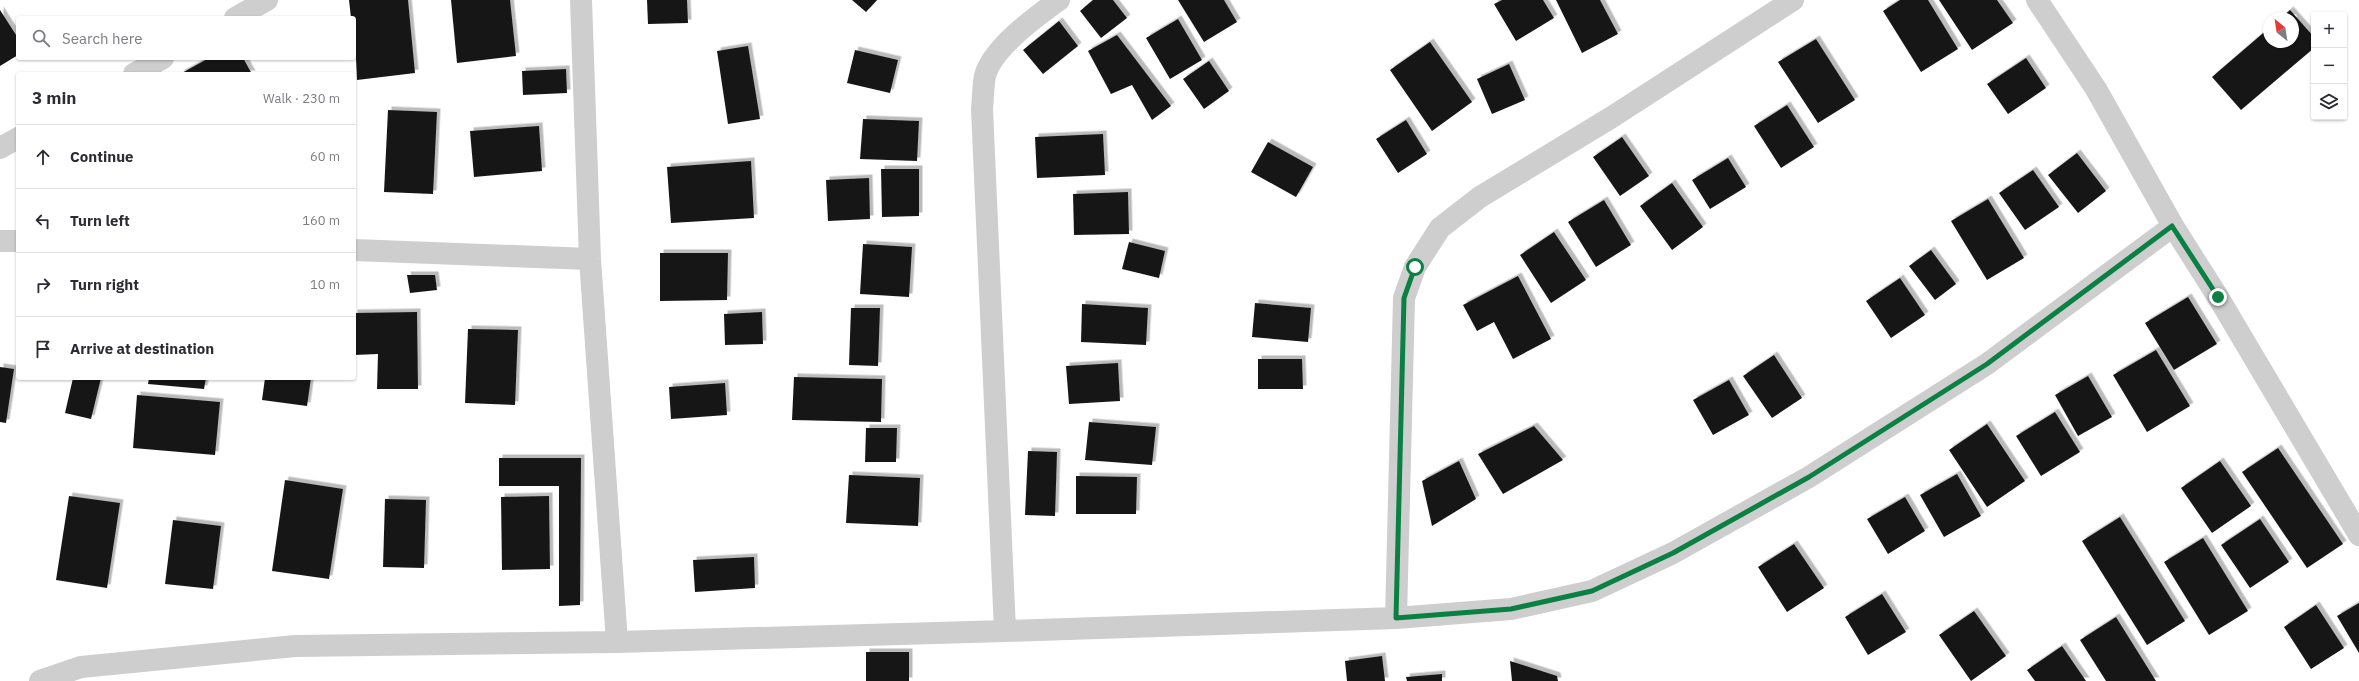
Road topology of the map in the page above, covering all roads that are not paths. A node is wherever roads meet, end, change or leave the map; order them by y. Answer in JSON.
{"nodes":[{"id":1,"x":267,"y":0,"type":"edge"},
{"id":2,"x":581,"y":0,"type":"edge"},
{"id":3,"x":1059,"y":0,"type":"edge"},
{"id":4,"x":1793,"y":0,"type":"edge"},
{"id":5,"x":2037,"y":0,"type":"edge"},
{"id":6,"x":239,"y":16,"type":"edge"},
{"id":7,"x":159,"y":60,"type":"edge"},
{"id":8,"x":138,"y":72,"type":"edge"},
{"id":9,"x":16,"y":139,"type":"edge"},
{"id":10,"x":0,"y":148,"type":"edge"},
{"id":11,"x":2172,"y":226,"type":"junction"},
{"id":12,"x":0,"y":241,"type":"edge"},
{"id":13,"x":16,"y":241,"type":"edge"},
{"id":14,"x":356,"y":250,"type":"edge"},
{"id":15,"x":590,"y":259,"type":"junction"},
{"id":16,"x":2359,"y":535,"type":"edge"},
{"id":17,"x":1396,"y":618,"type":"junction"},
{"id":18,"x":1005,"y":631,"type":"junction"},
{"id":19,"x":617,"y":642,"type":"junction"},
{"id":20,"x":40,"y":681,"type":"edge"}],
"edges":[{"from":1,"to":6,"type":"street"},
{"from":2,"to":15,"type":"street"},
{"from":3,"to":18,"type":"street"},
{"from":4,"to":17,"type":"street"},
{"from":5,"to":11,"type":"street"},
{"from":7,"to":8,"type":"street"},
{"from":9,"to":10,"type":"street"},
{"from":11,"to":16,"type":"street"},
{"from":11,"to":17,"type":"street"},
{"from":12,"to":13,"type":"street"},
{"from":14,"to":15,"type":"street"},
{"from":15,"to":19,"type":"street"},
{"from":17,"to":18,"type":"street"},
{"from":18,"to":19,"type":"street"},
{"from":19,"to":20,"type":"street"}]}
